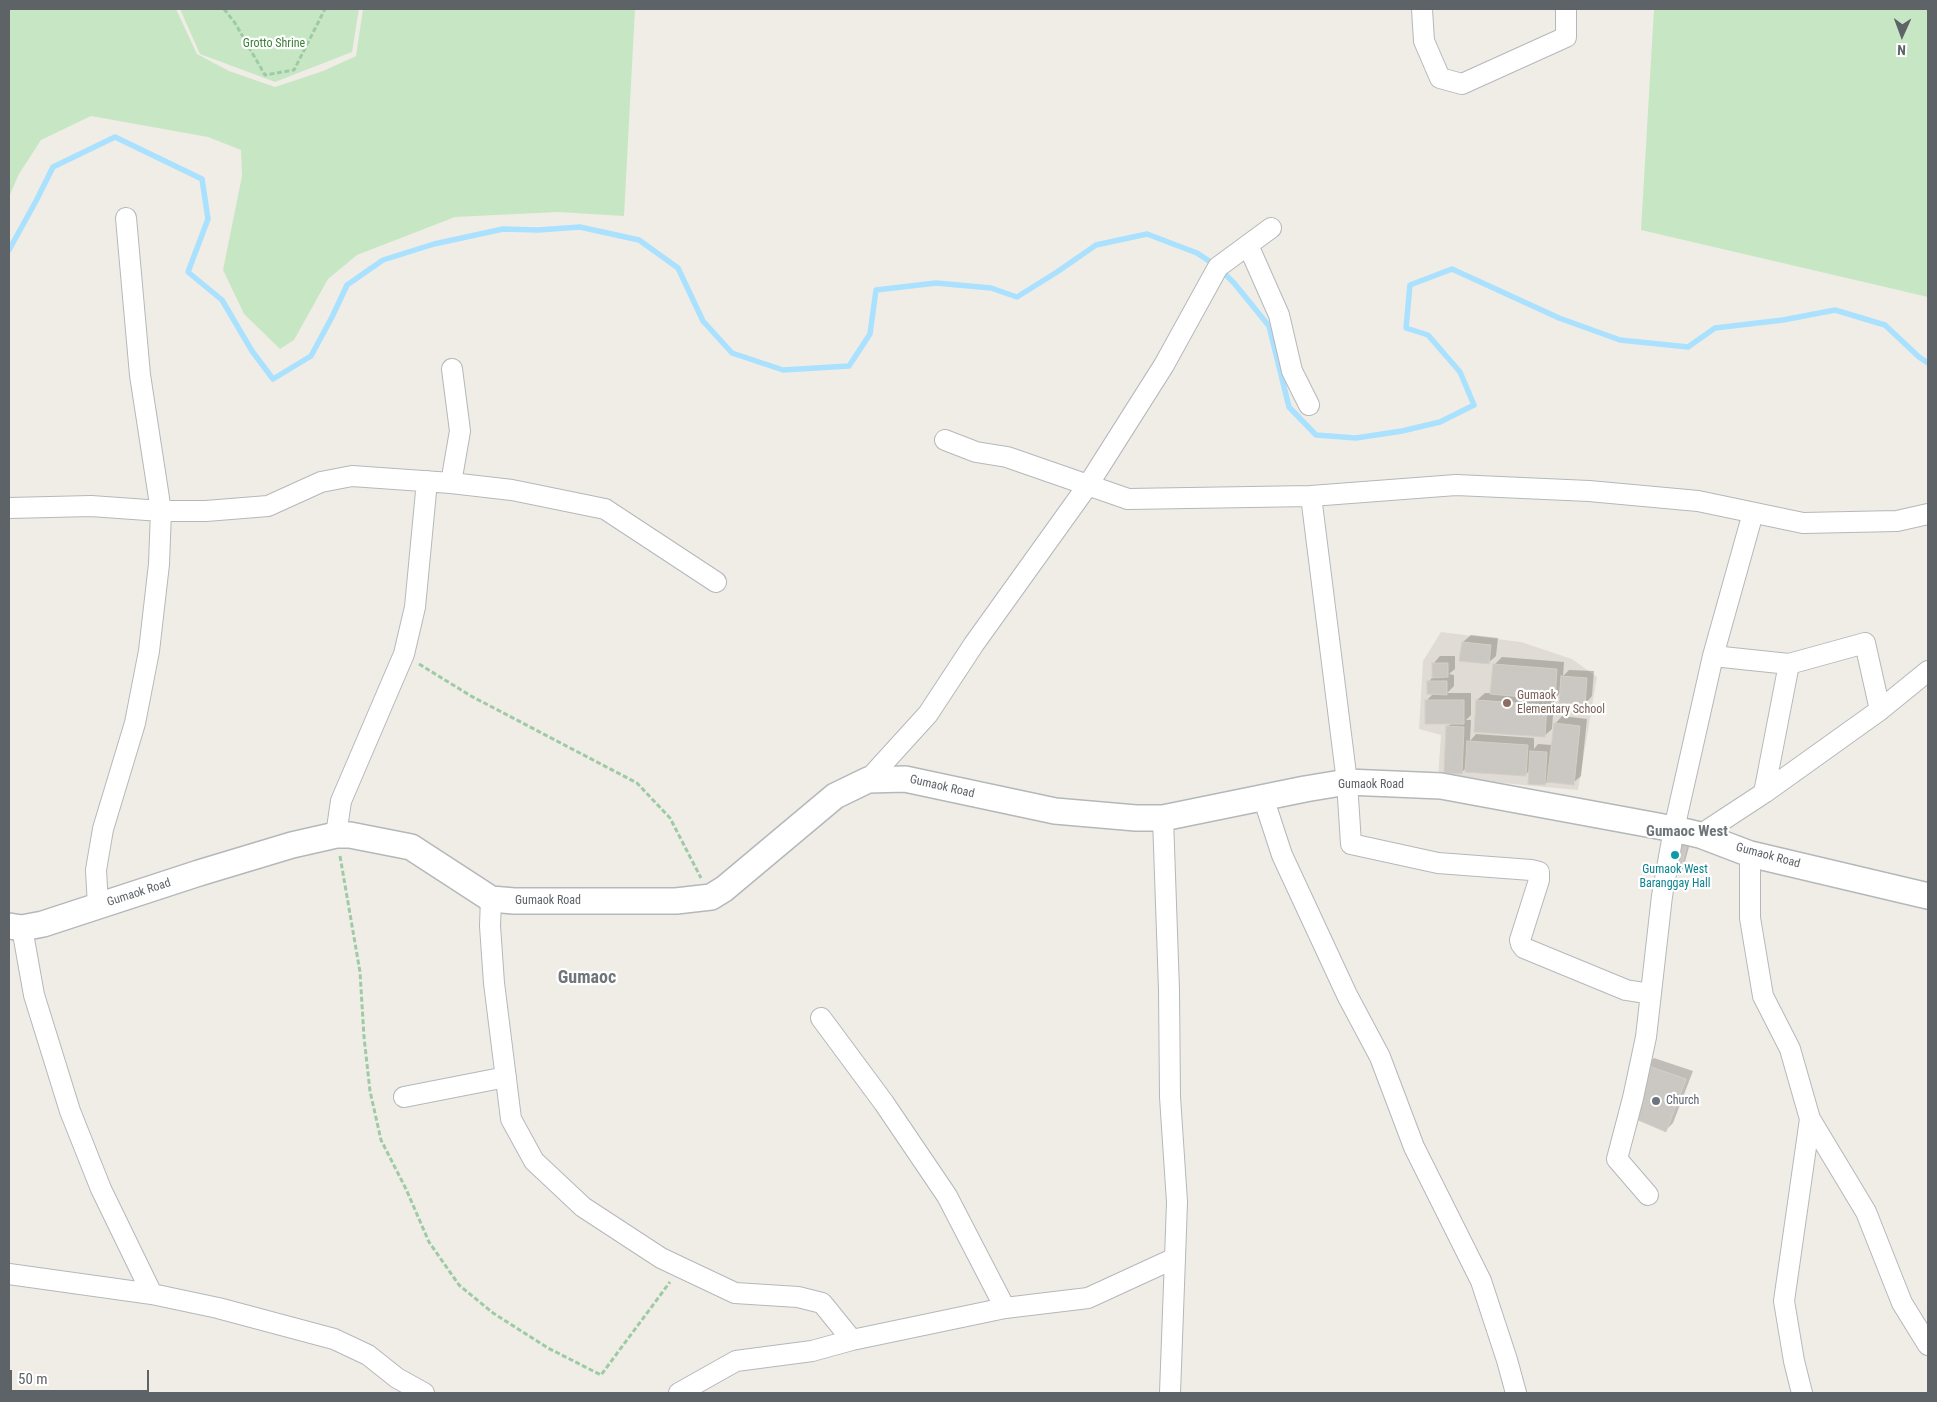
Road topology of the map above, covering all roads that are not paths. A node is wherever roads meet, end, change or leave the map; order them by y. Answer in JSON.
{"nodes":[{"id":1,"x":1422,"y":9,"type":"edge"},
{"id":2,"x":1566,"y":9,"type":"edge"},
{"id":3,"x":126,"y":218,"type":"dead end"},
{"id":4,"x":1271,"y":228,"type":"dead end"},
{"id":5,"x":1248,"y":245,"type":"junction"},
{"id":6,"x":452,"y":368,"type":"dead end"},
{"id":7,"x":1309,"y":405,"type":"dead end"},
{"id":8,"x":945,"y":440,"type":"dead end"},
{"id":9,"x":428,"y":481,"type":"junction"},
{"id":10,"x":451,"y":483,"type":"junction"},
{"id":11,"x":1088,"y":485,"type":"junction"},
{"id":12,"x":1312,"y":496,"type":"junction"},
{"id":13,"x":9,"y":508,"type":"edge"},
{"id":14,"x":161,"y":512,"type":"junction"},
{"id":15,"x":1753,"y":512,"type":"junction"},
{"id":16,"x":1928,"y":514,"type":"edge"},
{"id":17,"x":716,"y":582,"type":"dead end"},
{"id":18,"x":1713,"y":656,"type":"junction"},
{"id":19,"x":1789,"y":664,"type":"junction"},
{"id":20,"x":1928,"y":671,"type":"edge"},
{"id":21,"x":1880,"y":710,"type":"junction"},
{"id":22,"x":868,"y":780,"type":"junction"},
{"id":23,"x":1347,"y":782,"type":"junction"},
{"id":24,"x":1764,"y":793,"type":"junction"},
{"id":25,"x":1263,"y":797,"type":"junction"},
{"id":26,"x":1163,"y":818,"type":"junction"},
{"id":27,"x":1674,"y":829,"type":"junction"},
{"id":28,"x":336,"y":835,"type":"junction"},
{"id":29,"x":1700,"y":835,"type":"junction"},
{"id":30,"x":1750,"y":854,"type":"junction"},
{"id":31,"x":1928,"y":896,"type":"edge"},
{"id":32,"x":490,"y":899,"type":"junction"},
{"id":33,"x":98,"y":906,"type":"junction"},
{"id":34,"x":15,"y":927,"type":"edge"},
{"id":35,"x":1651,"y":994,"type":"junction"},
{"id":36,"x":820,"y":1018,"type":"dead end"},
{"id":37,"x":506,"y":1077,"type":"junction"},
{"id":38,"x":404,"y":1097,"type":"dead end"},
{"id":39,"x":1810,"y":1119,"type":"junction"},
{"id":40,"x":1648,"y":1195,"type":"dead end"},
{"id":41,"x":1175,"y":1258,"type":"junction"},
{"id":42,"x":9,"y":1274,"type":"edge"},
{"id":43,"x":152,"y":1294,"type":"junction"},
{"id":44,"x":1005,"y":1308,"type":"junction"},
{"id":45,"x":852,"y":1340,"type":"junction"},
{"id":46,"x":1928,"y":1346,"type":"edge"},
{"id":47,"x":424,"y":1393,"type":"edge"},
{"id":48,"x":679,"y":1393,"type":"edge"},
{"id":49,"x":1170,"y":1393,"type":"edge"},
{"id":50,"x":1516,"y":1393,"type":"edge"},
{"id":51,"x":1802,"y":1393,"type":"edge"}],
"edges":[{"from":1,"to":2,"type":"street"},
{"from":3,"to":14,"type":"street"},
{"from":4,"to":5,"type":"street"},
{"from":5,"to":7,"type":"street"},
{"from":5,"to":11,"type":"street"},
{"from":6,"to":10,"type":"street"},
{"from":8,"to":11,"type":"street"},
{"from":9,"to":10,"type":"street"},
{"from":9,"to":14,"type":"street"},
{"from":9,"to":28,"type":"street"},
{"from":10,"to":17,"type":"street"},
{"from":11,"to":12,"type":"street"},
{"from":11,"to":22,"type":"street"},
{"from":12,"to":15,"type":"street"},
{"from":12,"to":23,"type":"street"},
{"from":13,"to":14,"type":"street"},
{"from":14,"to":33,"type":"street"},
{"from":15,"to":16,"type":"street"},
{"from":15,"to":18,"type":"street"},
{"from":18,"to":19,"type":"street"},
{"from":18,"to":27,"type":"street"},
{"from":19,"to":21,"type":"street"},
{"from":19,"to":24,"type":"street"},
{"from":20,"to":21,"type":"street"},
{"from":21,"to":24,"type":"street"},
{"from":22,"to":26,"type":"street","name":"Gumaok Road"},
{"from":22,"to":32,"type":"street","name":"Gumaok Road"},
{"from":23,"to":25,"type":"street","name":"Gumaok Road"},
{"from":23,"to":27,"type":"street","name":"Gumaok Road"},
{"from":23,"to":35,"type":"street"},
{"from":24,"to":29,"type":"street"},
{"from":25,"to":26,"type":"street","name":"Gumaok Road"},
{"from":25,"to":50,"type":"street"},
{"from":26,"to":41,"type":"street"},
{"from":27,"to":29,"type":"street","name":"Gumaok Road"},
{"from":27,"to":35,"type":"street"},
{"from":28,"to":32,"type":"street","name":"Gumaok Road"},
{"from":28,"to":33,"type":"street","name":"Gumaok Road"},
{"from":29,"to":30,"type":"street","name":"Gumaok Road"},
{"from":30,"to":31,"type":"street","name":"Gumaok Road"},
{"from":30,"to":39,"type":"street"},
{"from":32,"to":37,"type":"street"},
{"from":33,"to":34,"type":"street","name":"Gumaok Road"},
{"from":34,"to":43,"type":"street"},
{"from":35,"to":40,"type":"street"},
{"from":36,"to":44,"type":"street"},
{"from":37,"to":38,"type":"street"},
{"from":37,"to":45,"type":"street"},
{"from":39,"to":46,"type":"street"},
{"from":39,"to":51,"type":"street"},
{"from":41,"to":44,"type":"street"},
{"from":41,"to":49,"type":"street"},
{"from":42,"to":43,"type":"street"},
{"from":43,"to":47,"type":"street"},
{"from":44,"to":45,"type":"street"},
{"from":45,"to":48,"type":"street"}]}
